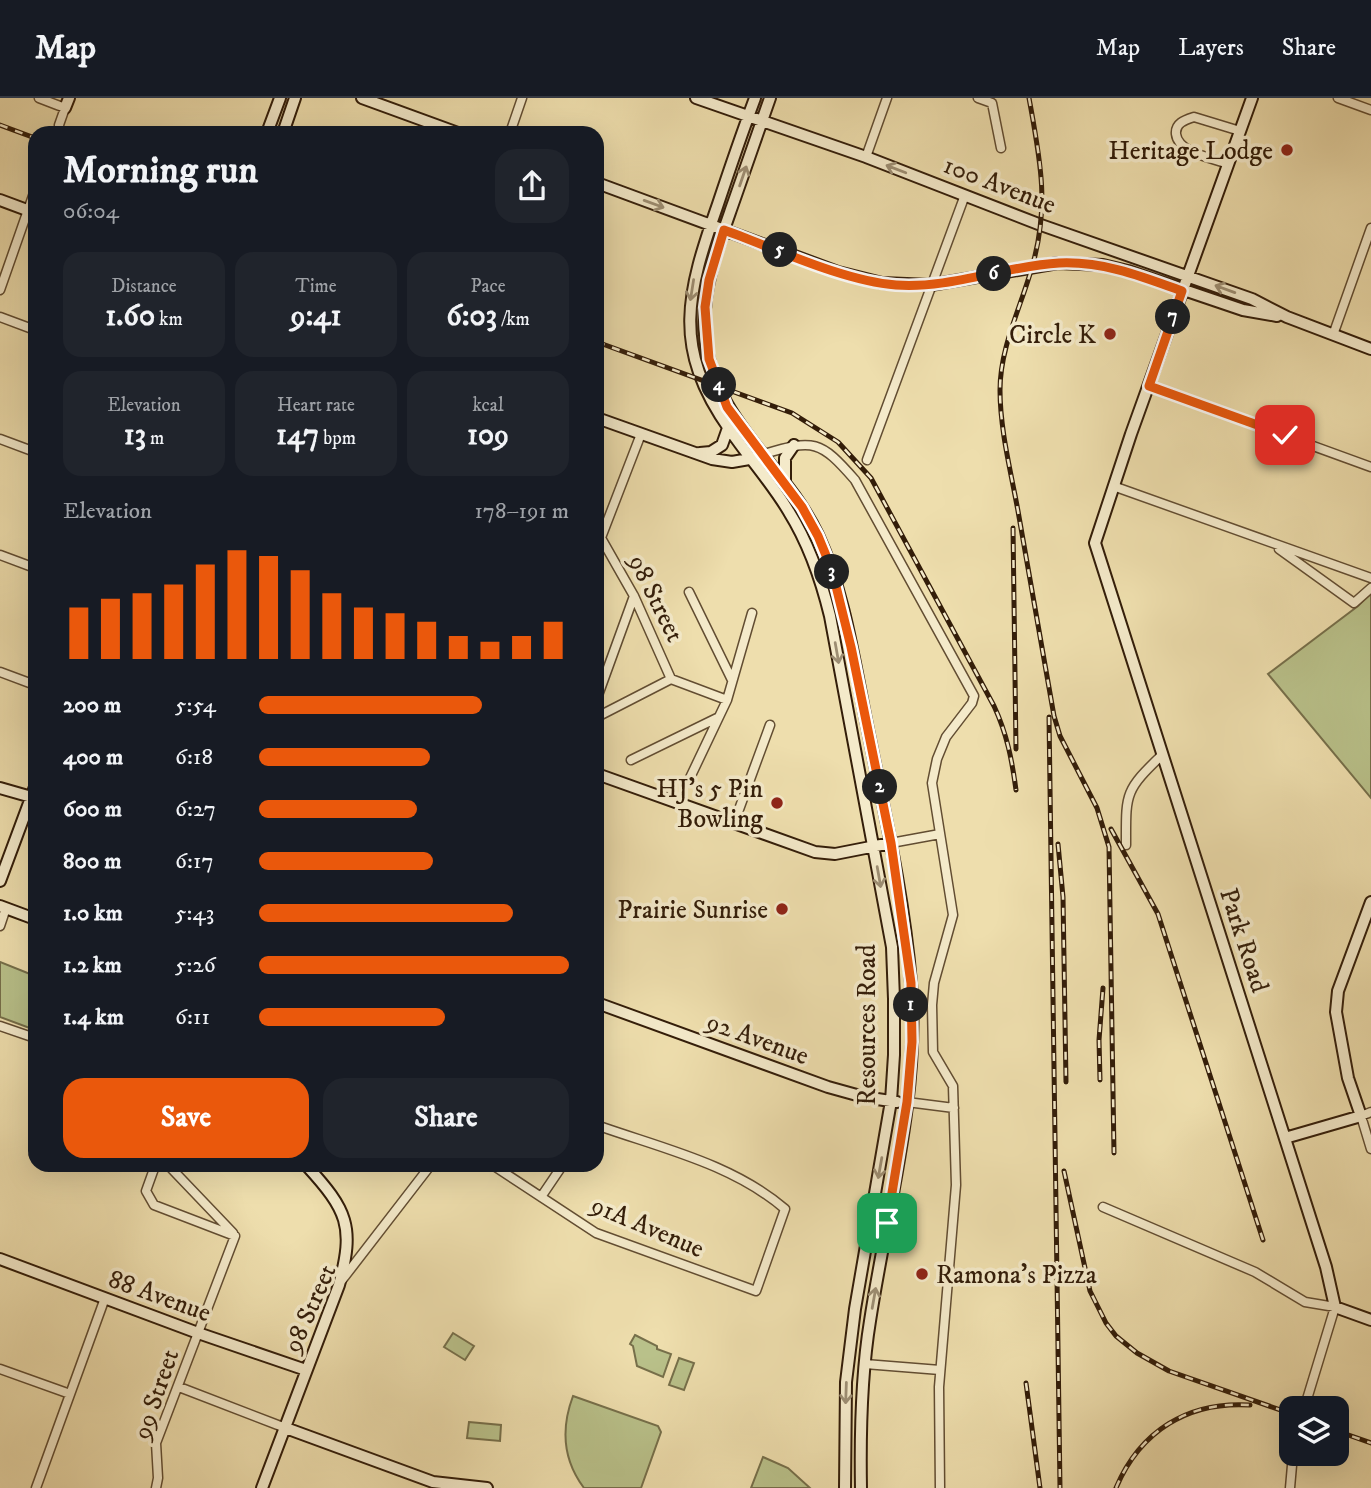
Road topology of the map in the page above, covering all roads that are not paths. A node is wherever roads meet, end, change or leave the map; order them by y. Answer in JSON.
{"nodes":[{"id":1,"x":39,"y":98,"type":"edge"},
{"id":2,"x":280,"y":98,"type":"edge"},
{"id":3,"x":362,"y":98,"type":"edge"},
{"id":4,"x":522,"y":98,"type":"edge"},
{"id":5,"x":696,"y":98,"type":"edge"},
{"id":6,"x":755,"y":98,"type":"edge"},
{"id":7,"x":770,"y":98,"type":"edge"},
{"id":8,"x":887,"y":98,"type":"edge"},
{"id":9,"x":978,"y":98,"type":"edge"},
{"id":10,"x":1252,"y":98,"type":"edge"},
{"id":11,"x":1338,"y":98,"type":"edge"},
{"id":12,"x":296,"y":99,"type":"edge"},
{"id":13,"x":67,"y":103,"type":"edge"},
{"id":14,"x":1371,"y":110,"type":"edge"},
{"id":15,"x":748,"y":117,"type":"junction"},
{"id":16,"x":762,"y":121,"type":"junction"},
{"id":17,"x":61,"y":126,"type":"edge"},
{"id":18,"x":270,"y":126,"type":"edge"},
{"id":19,"x":285,"y":126,"type":"edge"},
{"id":20,"x":439,"y":126,"type":"edge"},
{"id":21,"x":512,"y":126,"type":"edge"},
{"id":22,"x":1240,"y":131,"type":"junction"},
{"id":23,"x":1001,"y":148,"type":"dead end"},
{"id":24,"x":866,"y":157,"type":"junction"},
{"id":25,"x":1228,"y":164,"type":"junction"},
{"id":26,"x":604,"y":186,"type":"edge"},
{"id":27,"x":965,"y":195,"type":"junction"},
{"id":28,"x":0,"y":200,"type":"edge"},
{"id":29,"x":28,"y":210,"type":"edge"},
{"id":30,"x":28,"y":219,"type":"edge"},
{"id":31,"x":711,"y":225,"type":"junction"},
{"id":32,"x":1371,"y":228,"type":"edge"},
{"id":33,"x":724,"y":230,"type":"junction"},
{"id":34,"x":1187,"y":275,"type":"junction"},
{"id":35,"x":931,"y":285,"type":"junction"},
{"id":36,"x":0,"y":290,"type":"edge"},
{"id":37,"x":1182,"y":291,"type":"junction"},
{"id":38,"x":0,"y":317,"type":"edge"},
{"id":39,"x":1287,"y":317,"type":"junction"},
{"id":40,"x":28,"y":327,"type":"edge"},
{"id":41,"x":1333,"y":335,"type":"junction"},
{"id":42,"x":1371,"y":349,"type":"edge"},
{"id":43,"x":1149,"y":386,"type":"junction"},
{"id":44,"x":604,"y":421,"type":"edge"},
{"id":45,"x":728,"y":428,"type":"junction"},
{"id":46,"x":640,"y":434,"type":"junction"},
{"id":47,"x":0,"y":439,"type":"edge"},
{"id":48,"x":794,"y":445,"type":"junction"},
{"id":49,"x":28,"y":450,"type":"edge"},
{"id":50,"x":697,"y":454,"type":"junction"},
{"id":51,"x":764,"y":454,"type":"junction"},
{"id":52,"x":751,"y":459,"type":"junction"},
{"id":53,"x":867,"y":460,"type":"dead end"},
{"id":54,"x":1371,"y":467,"type":"edge"},
{"id":55,"x":786,"y":483,"type":"junction"},
{"id":56,"x":1113,"y":485,"type":"junction"},
{"id":57,"x":604,"y":524,"type":"edge"},
{"id":58,"x":1268,"y":541,"type":"junction"},
{"id":59,"x":604,"y":545,"type":"edge"},
{"id":60,"x":0,"y":555,"type":"edge"},
{"id":61,"x":28,"y":565,"type":"edge"},
{"id":62,"x":1371,"y":578,"type":"edge"},
{"id":63,"x":1371,"y":588,"type":"edge"},
{"id":64,"x":689,"y":592,"type":"dead end"},
{"id":65,"x":634,"y":596,"type":"junction"},
{"id":66,"x":752,"y":613,"type":"dead end"},
{"id":67,"x":0,"y":673,"type":"edge"},
{"id":68,"x":604,"y":679,"type":"edge"},
{"id":69,"x":671,"y":679,"type":"junction"},
{"id":70,"x":732,"y":680,"type":"junction"},
{"id":71,"x":28,"y":683,"type":"edge"},
{"id":72,"x":727,"y":700,"type":"junction"},
{"id":73,"x":604,"y":713,"type":"edge"},
{"id":74,"x":718,"y":718,"type":"junction"},
{"id":75,"x":769,"y":725,"type":"dead end"},
{"id":76,"x":1162,"y":755,"type":"junction"},
{"id":77,"x":631,"y":760,"type":"dead end"},
{"id":78,"x":604,"y":777,"type":"edge"},
{"id":79,"x":688,"y":782,"type":"dead end"},
{"id":80,"x":0,"y":788,"type":"edge"},
{"id":81,"x":28,"y":793,"type":"edge"},
{"id":82,"x":28,"y":809,"type":"edge"},
{"id":83,"x":734,"y":823,"type":"junction"},
{"id":84,"x":940,"y":834,"type":"junction"},
{"id":85,"x":891,"y":843,"type":"junction"},
{"id":86,"x":1126,"y":845,"type":"dead end"},
{"id":87,"x":872,"y":847,"type":"junction"},
{"id":88,"x":0,"y":881,"type":"edge"},
{"id":89,"x":1371,"y":902,"type":"edge"},
{"id":90,"x":3,"y":907,"type":"edge"},
{"id":91,"x":28,"y":916,"type":"edge"},
{"id":92,"x":0,"y":926,"type":"edge"},
{"id":93,"x":604,"y":1006,"type":"edge"},
{"id":94,"x":0,"y":1026,"type":"edge"},
{"id":95,"x":28,"y":1036,"type":"edge"},
{"id":96,"x":891,"y":1101,"type":"junction"},
{"id":97,"x":907,"y":1102,"type":"junction"},
{"id":98,"x":954,"y":1108,"type":"junction"},
{"id":99,"x":1366,"y":1114,"type":"edge"},
{"id":100,"x":604,"y":1128,"type":"edge"},
{"id":101,"x":1285,"y":1138,"type":"junction"},
{"id":102,"x":1371,"y":1149,"type":"edge"},
{"id":103,"x":153,"y":1172,"type":"edge"},
{"id":104,"x":175,"y":1172,"type":"edge"},
{"id":105,"x":312,"y":1172,"type":"edge"},
{"id":106,"x":425,"y":1172,"type":"edge"},
{"id":107,"x":503,"y":1172,"type":"edge"},
{"id":108,"x":558,"y":1172,"type":"edge"},
{"id":109,"x":541,"y":1197,"type":"junction"},
{"id":110,"x":1103,"y":1207,"type":"dead end"},
{"id":111,"x":234,"y":1236,"type":"junction"},
{"id":112,"x":0,"y":1259,"type":"edge"},
{"id":113,"x":339,"y":1285,"type":"junction"},
{"id":114,"x":105,"y":1298,"type":"junction"},
{"id":115,"x":1335,"y":1307,"type":"junction"},
{"id":116,"x":1371,"y":1320,"type":"edge"},
{"id":117,"x":198,"y":1334,"type":"junction"},
{"id":118,"x":864,"y":1364,"type":"junction"},
{"id":119,"x":0,"y":1369,"type":"edge"},
{"id":120,"x":306,"y":1370,"type":"junction"},
{"id":121,"x":940,"y":1370,"type":"junction"},
{"id":122,"x":179,"y":1387,"type":"junction"},
{"id":123,"x":70,"y":1394,"type":"junction"},
{"id":124,"x":1308,"y":1396,"type":"edge"},
{"id":125,"x":284,"y":1427,"type":"junction"},
{"id":126,"x":1292,"y":1466,"type":"edge"},
{"id":127,"x":36,"y":1488,"type":"edge"},
{"id":128,"x":156,"y":1488,"type":"edge"},
{"id":129,"x":262,"y":1488,"type":"edge"},
{"id":130,"x":487,"y":1488,"type":"edge"},
{"id":131,"x":845,"y":1488,"type":"edge"},
{"id":132,"x":861,"y":1488,"type":"edge"},
{"id":133,"x":940,"y":1488,"type":"edge"},
{"id":134,"x":1290,"y":1488,"type":"edge"}],
"edges":[{"from":1,"to":13,"type":"street"},
{"from":2,"to":18,"type":"main road"},
{"from":3,"to":20,"type":"main road"},
{"from":4,"to":21,"type":"street"},
{"from":5,"to":15,"type":"main road","name":"100 Avenue"},
{"from":6,"to":15,"type":"main road"},
{"from":7,"to":16,"type":"main road"},
{"from":8,"to":24,"type":"street"},
{"from":9,"to":23,"type":"street"},
{"from":10,"to":22,"type":"main road","name":"Park Road"},
{"from":11,"to":14,"type":"street"},
{"from":12,"to":19,"type":"main road"},
{"from":13,"to":17,"type":"street"},
{"from":15,"to":16,"type":"main road","name":"100 Avenue"},
{"from":15,"to":31,"type":"main road"},
{"from":16,"to":24,"type":"main road","name":"100 Avenue"},
{"from":33,"to":16,"type":"main road","one_way":true},
{"from":22,"to":25,"type":"main road","name":"Park Road"},
{"from":22,"to":25,"type":"street"},
{"from":27,"to":24,"type":"main road","name":"100 Avenue","one_way":true},
{"from":25,"to":34,"type":"main road","name":"Park Road"},
{"from":26,"to":31,"type":"main road","name":"100 Avenue","one_way":true},
{"from":27,"to":34,"type":"main road","name":"100 Avenue"},
{"from":27,"to":35,"type":"street"},
{"from":28,"to":29,"type":"main road"},
{"from":30,"to":36,"type":"street"},
{"from":31,"to":33,"type":"main road","name":"100 Avenue"},
{"from":31,"to":45,"type":"main road","name":"Resources Road","one_way":true},
{"from":32,"to":41,"type":"street"},
{"from":33,"to":35,"type":"main road","name":"100 Avenue"},
{"from":33,"to":51,"type":"main road","name":"Resources Road"},
{"from":34,"to":37,"type":"main road","name":"Park Road"},
{"from":39,"to":34,"type":"main road","name":"100 Avenue","one_way":true},
{"from":35,"to":37,"type":"main road","name":"100 Avenue"},
{"from":35,"to":53,"type":"street"},
{"from":37,"to":39,"type":"main road","name":"100 Avenue"},
{"from":37,"to":43,"type":"main road","name":"Park Road"},
{"from":38,"to":40,"type":"street"},
{"from":39,"to":41,"type":"main road","name":"100 Avenue"},
{"from":41,"to":42,"type":"main road","name":"100 Avenue"},
{"from":43,"to":54,"type":"street"},
{"from":43,"to":56,"type":"main road","name":"Park Road"},
{"from":44,"to":46,"type":"main road"},
{"from":45,"to":50,"type":"main road"},
{"from":45,"to":52,"type":"main road","name":"Resources Road"},
{"from":46,"to":50,"type":"main road"},
{"from":46,"to":57,"type":"street","name":"98 Street"},
{"from":47,"to":49,"type":"street"},
{"from":48,"to":51,"type":"street"},
{"from":48,"to":55,"type":"main road"},
{"from":48,"to":84,"type":"street"},
{"from":50,"to":52,"type":"main road"},
{"from":51,"to":52,"type":"main road"},
{"from":51,"to":55,"type":"main road","name":"Resources Road"},
{"from":52,"to":87,"type":"main road","name":"Resources Road","one_way":true},
{"from":55,"to":85,"type":"main road","name":"Resources Road"},
{"from":56,"to":58,"type":"street"},
{"from":56,"to":76,"type":"main road","name":"Park Road"},
{"from":58,"to":62,"type":"street"},
{"from":58,"to":63,"type":"street"},
{"from":59,"to":65,"type":"street","name":"98 Street"},
{"from":60,"to":61,"type":"street"},
{"from":64,"to":70,"type":"street"},
{"from":65,"to":68,"type":"street"},
{"from":65,"to":69,"type":"street","name":"98 Street"},
{"from":66,"to":70,"type":"street"},
{"from":67,"to":71,"type":"street"},
{"from":69,"to":72,"type":"street"},
{"from":69,"to":73,"type":"street"},
{"from":70,"to":72,"type":"street"},
{"from":72,"to":74,"type":"street"},
{"from":74,"to":77,"type":"street"},
{"from":74,"to":79,"type":"street"},
{"from":75,"to":83,"type":"street"},
{"from":76,"to":86,"type":"street"},
{"from":76,"to":101,"type":"main road","name":"Park Road"},
{"from":78,"to":83,"type":"main road"},
{"from":80,"to":81,"type":"main road"},
{"from":82,"to":88,"type":"main road"},
{"from":83,"to":87,"type":"main road"},
{"from":84,"to":85,"type":"street"},
{"from":84,"to":98,"type":"street"},
{"from":85,"to":87,"type":"main road"},
{"from":85,"to":97,"type":"main road","name":"Resources Road"},
{"from":87,"to":96,"type":"main road","name":"Resources Road","one_way":true},
{"from":89,"to":99,"type":"main road"},
{"from":90,"to":91,"type":"main road"},
{"from":90,"to":92,"type":"street"},
{"from":93,"to":96,"type":"main road","name":"92 Avenue"},
{"from":94,"to":95,"type":"street"},
{"from":96,"to":97,"type":"main road","name":"92 Avenue"},
{"from":96,"to":131,"type":"main road","name":"Resources Road","one_way":true},
{"from":97,"to":98,"type":"street"},
{"from":118,"to":97,"type":"main road","name":"Resources Road","one_way":true},
{"from":98,"to":121,"type":"street"},
{"from":99,"to":101,"type":"main road"},
{"from":99,"to":102,"type":"street"},
{"from":100,"to":109,"type":"street","name":"91A Avenue"},
{"from":101,"to":115,"type":"main road","name":"Park Road"},
{"from":103,"to":111,"type":"street"},
{"from":104,"to":111,"type":"street"},
{"from":105,"to":113,"type":"main road"},
{"from":106,"to":113,"type":"street","name":"98 Street"},
{"from":107,"to":109,"type":"street","name":"91A Avenue"},
{"from":108,"to":109,"type":"street"},
{"from":110,"to":115,"type":"street"},
{"from":111,"to":117,"type":"street","name":"99 Street"},
{"from":112,"to":114,"type":"main road","name":"88 Avenue"},
{"from":113,"to":120,"type":"main road","name":"98 Street"},
{"from":114,"to":117,"type":"main road","name":"88 Avenue"},
{"from":114,"to":123,"type":"street"},
{"from":115,"to":116,"type":"main road"},
{"from":115,"to":124,"type":"street","name":"Park Road"},
{"from":117,"to":120,"type":"main road","name":"88 Avenue"},
{"from":117,"to":122,"type":"street","name":"99 Street"},
{"from":118,"to":121,"type":"street"},
{"from":118,"to":132,"type":"main road","name":"Resources Road"},
{"from":119,"to":123,"type":"street"},
{"from":120,"to":125,"type":"main road","name":"98 Street"},
{"from":121,"to":133,"type":"street"},
{"from":122,"to":125,"type":"street"},
{"from":122,"to":128,"type":"street","name":"99 Street"},
{"from":123,"to":127,"type":"street"},
{"from":125,"to":129,"type":"main road","name":"98 Street"},
{"from":125,"to":130,"type":"main road"},
{"from":126,"to":134,"type":"street"}]}
